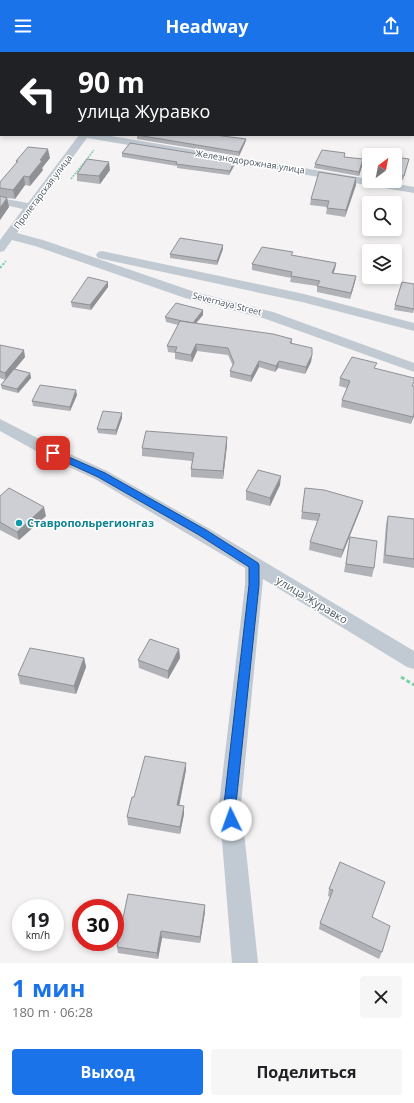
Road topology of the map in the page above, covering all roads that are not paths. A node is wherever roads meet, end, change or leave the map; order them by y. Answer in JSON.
{"nodes":[{"id":1,"x":84,"y":136,"type":"edge"},
{"id":2,"x":91,"y":136,"type":"edge"},
{"id":3,"x":414,"y":190,"type":"edge"},
{"id":4,"x":0,"y":201,"type":"edge"},
{"id":5,"x":31,"y":207,"type":"junction"},
{"id":6,"x":10,"y":235,"type":"junction"},
{"id":7,"x":40,"y":243,"type":"junction"},
{"id":8,"x":0,"y":248,"type":"edge"},
{"id":9,"x":414,"y":327,"type":"edge"},
{"id":10,"x":414,"y":368,"type":"edge"},
{"id":11,"x":0,"y":424,"type":"edge"},
{"id":12,"x":254,"y":565,"type":"junction"},
{"id":13,"x":414,"y":661,"type":"edge"},
{"id":14,"x":244,"y":963,"type":"edge"}],
"edges":[{"from":1,"to":5,"type":"street","name":"Пролетарская улица"},
{"from":2,"to":3,"type":"street","name":"Железнодорожная улица"},
{"from":4,"to":5,"type":"street"},
{"from":5,"to":6,"type":"street","name":"Пролетарская улица"},
{"from":6,"to":7,"type":"street","name":"Severnaya Street"},
{"from":6,"to":8,"type":"street","name":"Пролетарская улица"},
{"from":7,"to":9,"type":"street","name":"Severnaya Street"},
{"from":7,"to":10,"type":"street","name":"Severnaya Street"},
{"from":11,"to":12,"type":"street","name":"улица Журавко"},
{"from":12,"to":13,"type":"street","name":"улица Журавко"},
{"from":12,"to":14,"type":"street"}]}
